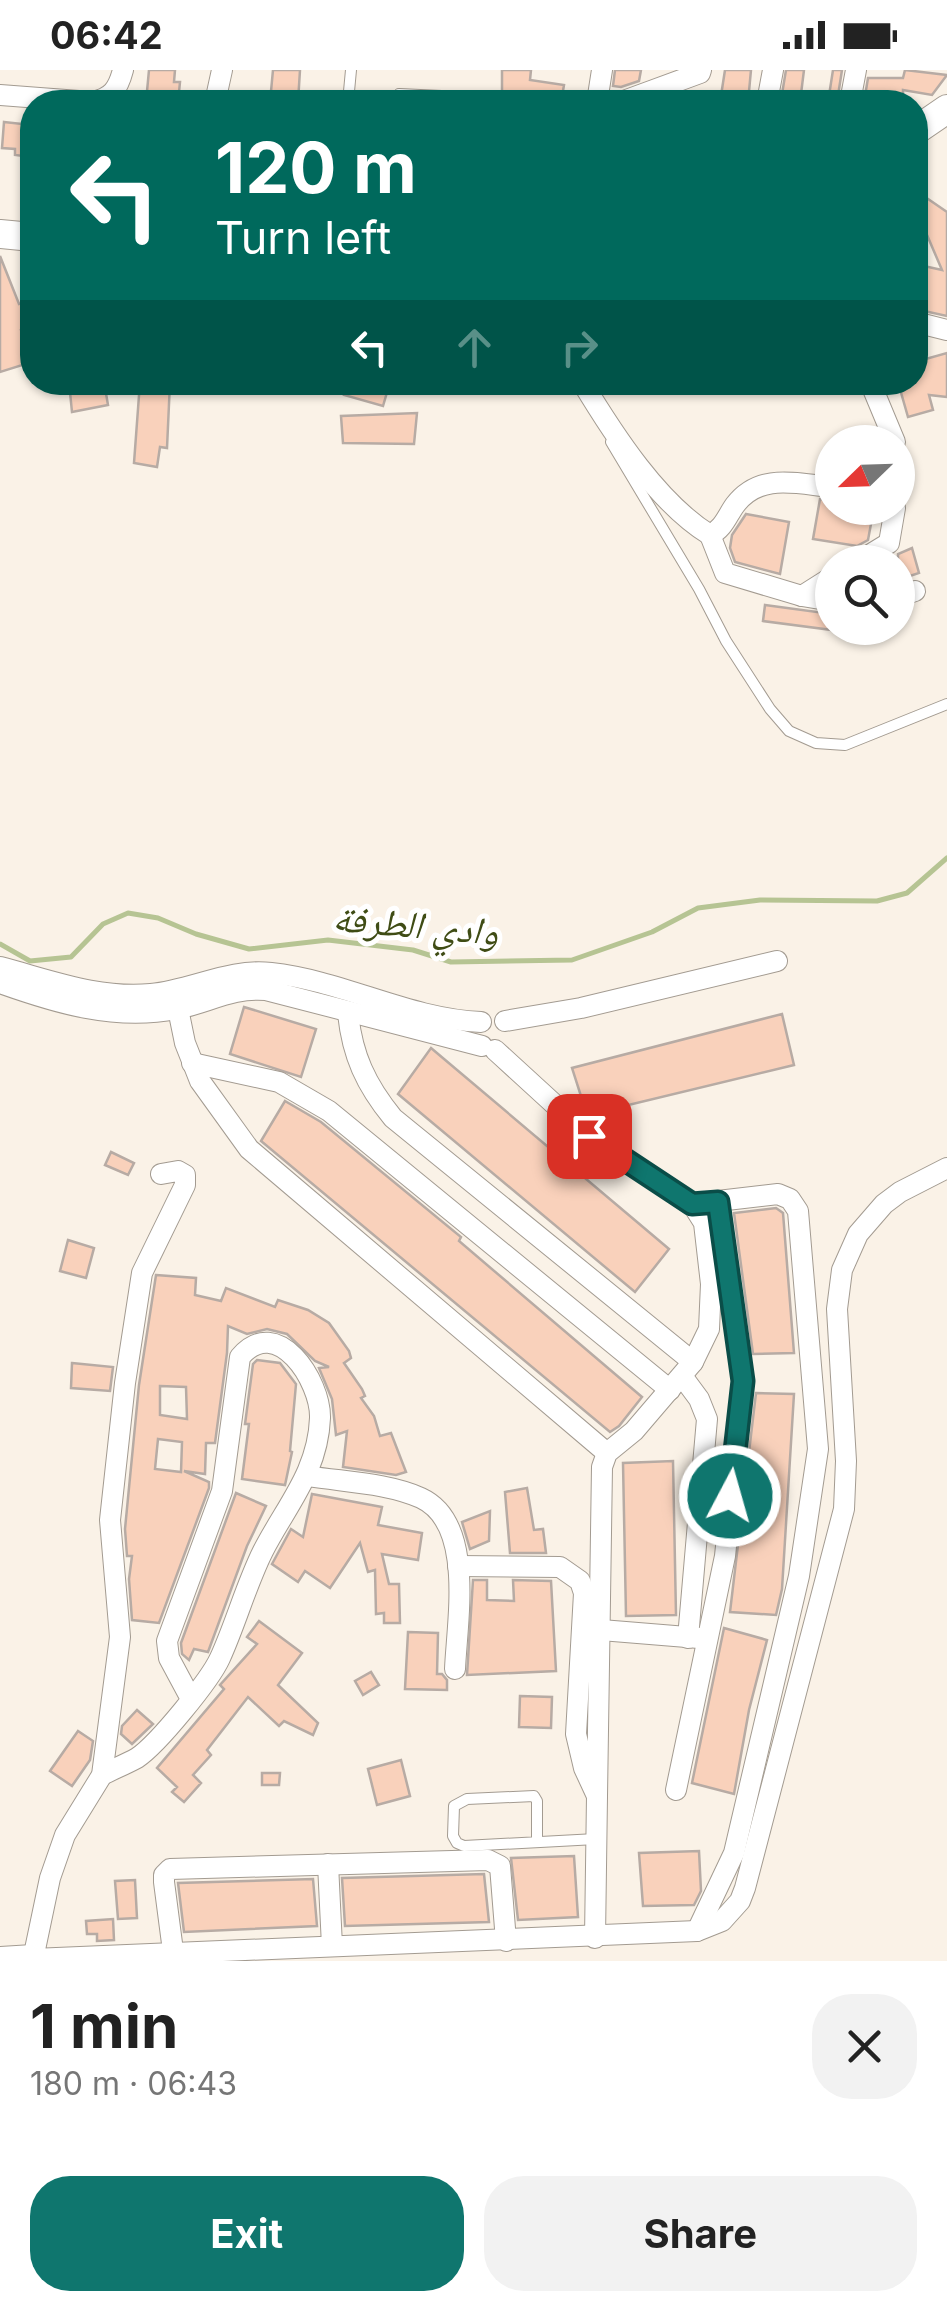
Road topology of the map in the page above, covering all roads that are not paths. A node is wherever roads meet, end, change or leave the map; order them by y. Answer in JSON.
{"nodes":[{"id":1,"x":701,"y":70,"type":"edge"},
{"id":2,"x":654,"y":90,"type":"edge"},
{"id":3,"x":589,"y":395,"type":"edge"},
{"id":4,"x":875,"y":395,"type":"edge"},
{"id":5,"x":600,"y":414,"type":"junction"},
{"id":6,"x":888,"y":425,"type":"edge"},
{"id":7,"x":815,"y":486,"type":"edge"},
{"id":8,"x":710,"y":535,"type":"junction"},
{"id":9,"x":815,"y":588,"type":"edge"},
{"id":10,"x":802,"y":596,"type":"junction"},
{"id":11,"x":815,"y":598,"type":"edge"},
{"id":12,"x":947,"y":704,"type":"edge"},
{"id":13,"x":777,"y":961,"type":"dead end"},
{"id":14,"x":0,"y":966,"type":"edge"},
{"id":15,"x":0,"y":983,"type":"edge"},
{"id":16,"x":178,"y":1009,"type":"junction"},
{"id":17,"x":348,"y":1013,"type":"junction"},
{"id":18,"x":505,"y":1020,"type":"junction"},
{"id":19,"x":481,"y":1022,"type":"junction"},
{"id":20,"x":489,"y":1048,"type":"junction"},
{"id":21,"x":192,"y":1063,"type":"junction"},
{"id":22,"x":947,"y":1168,"type":"edge"},
{"id":23,"x":161,"y":1174,"type":"dead end"},
{"id":24,"x":718,"y":1202,"type":"junction"},
{"id":25,"x":692,"y":1204,"type":"junction"},
{"id":26,"x":682,"y":1376,"type":"junction"},
{"id":27,"x":607,"y":1453,"type":"junction"},
{"id":28,"x":308,"y":1476,"type":"junction"},
{"id":29,"x":458,"y":1566,"type":"junction"},
{"id":30,"x":601,"y":1630,"type":"junction"},
{"id":31,"x":697,"y":1638,"type":"junction"},
{"id":32,"x":455,"y":1670,"type":"dead end"},
{"id":33,"x":190,"y":1699,"type":"junction"},
{"id":34,"x":102,"y":1775,"type":"junction"},
{"id":35,"x":676,"y":1790,"type":"dead end"},
{"id":36,"x":597,"y":1796,"type":"junction"},
{"id":37,"x":596,"y":1839,"type":"junction"},
{"id":38,"x":537,"y":1841,"type":"junction"},
{"id":39,"x":328,"y":1864,"type":"junction"},
{"id":40,"x":697,"y":1932,"type":"junction"},
{"id":41,"x":595,"y":1938,"type":"junction"},
{"id":42,"x":506,"y":1941,"type":"junction"},
{"id":43,"x":332,"y":1946,"type":"junction"},
{"id":44,"x":251,"y":1948,"type":"junction"},
{"id":45,"x":173,"y":1951,"type":"junction"},
{"id":46,"x":33,"y":1959,"type":"edge"},
{"id":47,"x":0,"y":1961,"type":"edge"},
{"id":48,"x":278,"y":1961,"type":"edge"}],
"edges":[{"from":1,"to":2,"type":"street"},
{"from":3,"to":5,"type":"street"},
{"from":4,"to":6,"type":"street"},
{"from":5,"to":8,"type":"street"},
{"from":5,"to":12,"type":"lane"},
{"from":7,"to":8,"type":"street"},
{"from":8,"to":10,"type":"street"},
{"from":9,"to":10,"type":"street"},
{"from":10,"to":11,"type":"street"},
{"from":13,"to":18,"type":"street"},
{"from":14,"to":19,"type":"street"},
{"from":15,"to":16,"type":"street"},
{"from":16,"to":17,"type":"street"},
{"from":16,"to":21,"type":"street"},
{"from":17,"to":20,"type":"street"},
{"from":17,"to":26,"type":"street"},
{"from":18,"to":19,"type":"street"},
{"from":18,"to":20,"type":"street"},
{"from":19,"to":20,"type":"street"},
{"from":20,"to":25,"type":"street"},
{"from":21,"to":26,"type":"street"},
{"from":21,"to":27,"type":"street"},
{"from":22,"to":40,"type":"street"},
{"from":23,"to":34,"type":"street"},
{"from":24,"to":25,"type":"street"},
{"from":24,"to":31,"type":"street"},
{"from":24,"to":40,"type":"street"},
{"from":25,"to":26,"type":"street"},
{"from":26,"to":27,"type":"street"},
{"from":26,"to":31,"type":"street"},
{"from":27,"to":30,"type":"street"},
{"from":28,"to":29,"type":"street"},
{"from":28,"to":33,"type":"street"},
{"from":28,"to":33,"type":"street"},
{"from":29,"to":32,"type":"street"},
{"from":29,"to":36,"type":"street"},
{"from":30,"to":31,"type":"street"},
{"from":30,"to":36,"type":"street"},
{"from":31,"to":35,"type":"street"},
{"from":33,"to":34,"type":"street"},
{"from":34,"to":46,"type":"street"},
{"from":36,"to":37,"type":"street"},
{"from":37,"to":38,"type":"lane"},
{"from":37,"to":41,"type":"street"},
{"from":38,"to":38,"type":"lane"},
{"from":39,"to":42,"type":"street"},
{"from":39,"to":43,"type":"street"},
{"from":39,"to":45,"type":"street"},
{"from":40,"to":41,"type":"street"},
{"from":41,"to":42,"type":"street"},
{"from":42,"to":43,"type":"street"},
{"from":43,"to":44,"type":"street"},
{"from":44,"to":45,"type":"street"},
{"from":44,"to":48,"type":"street"},
{"from":45,"to":46,"type":"street"},
{"from":46,"to":47,"type":"street"}]}
